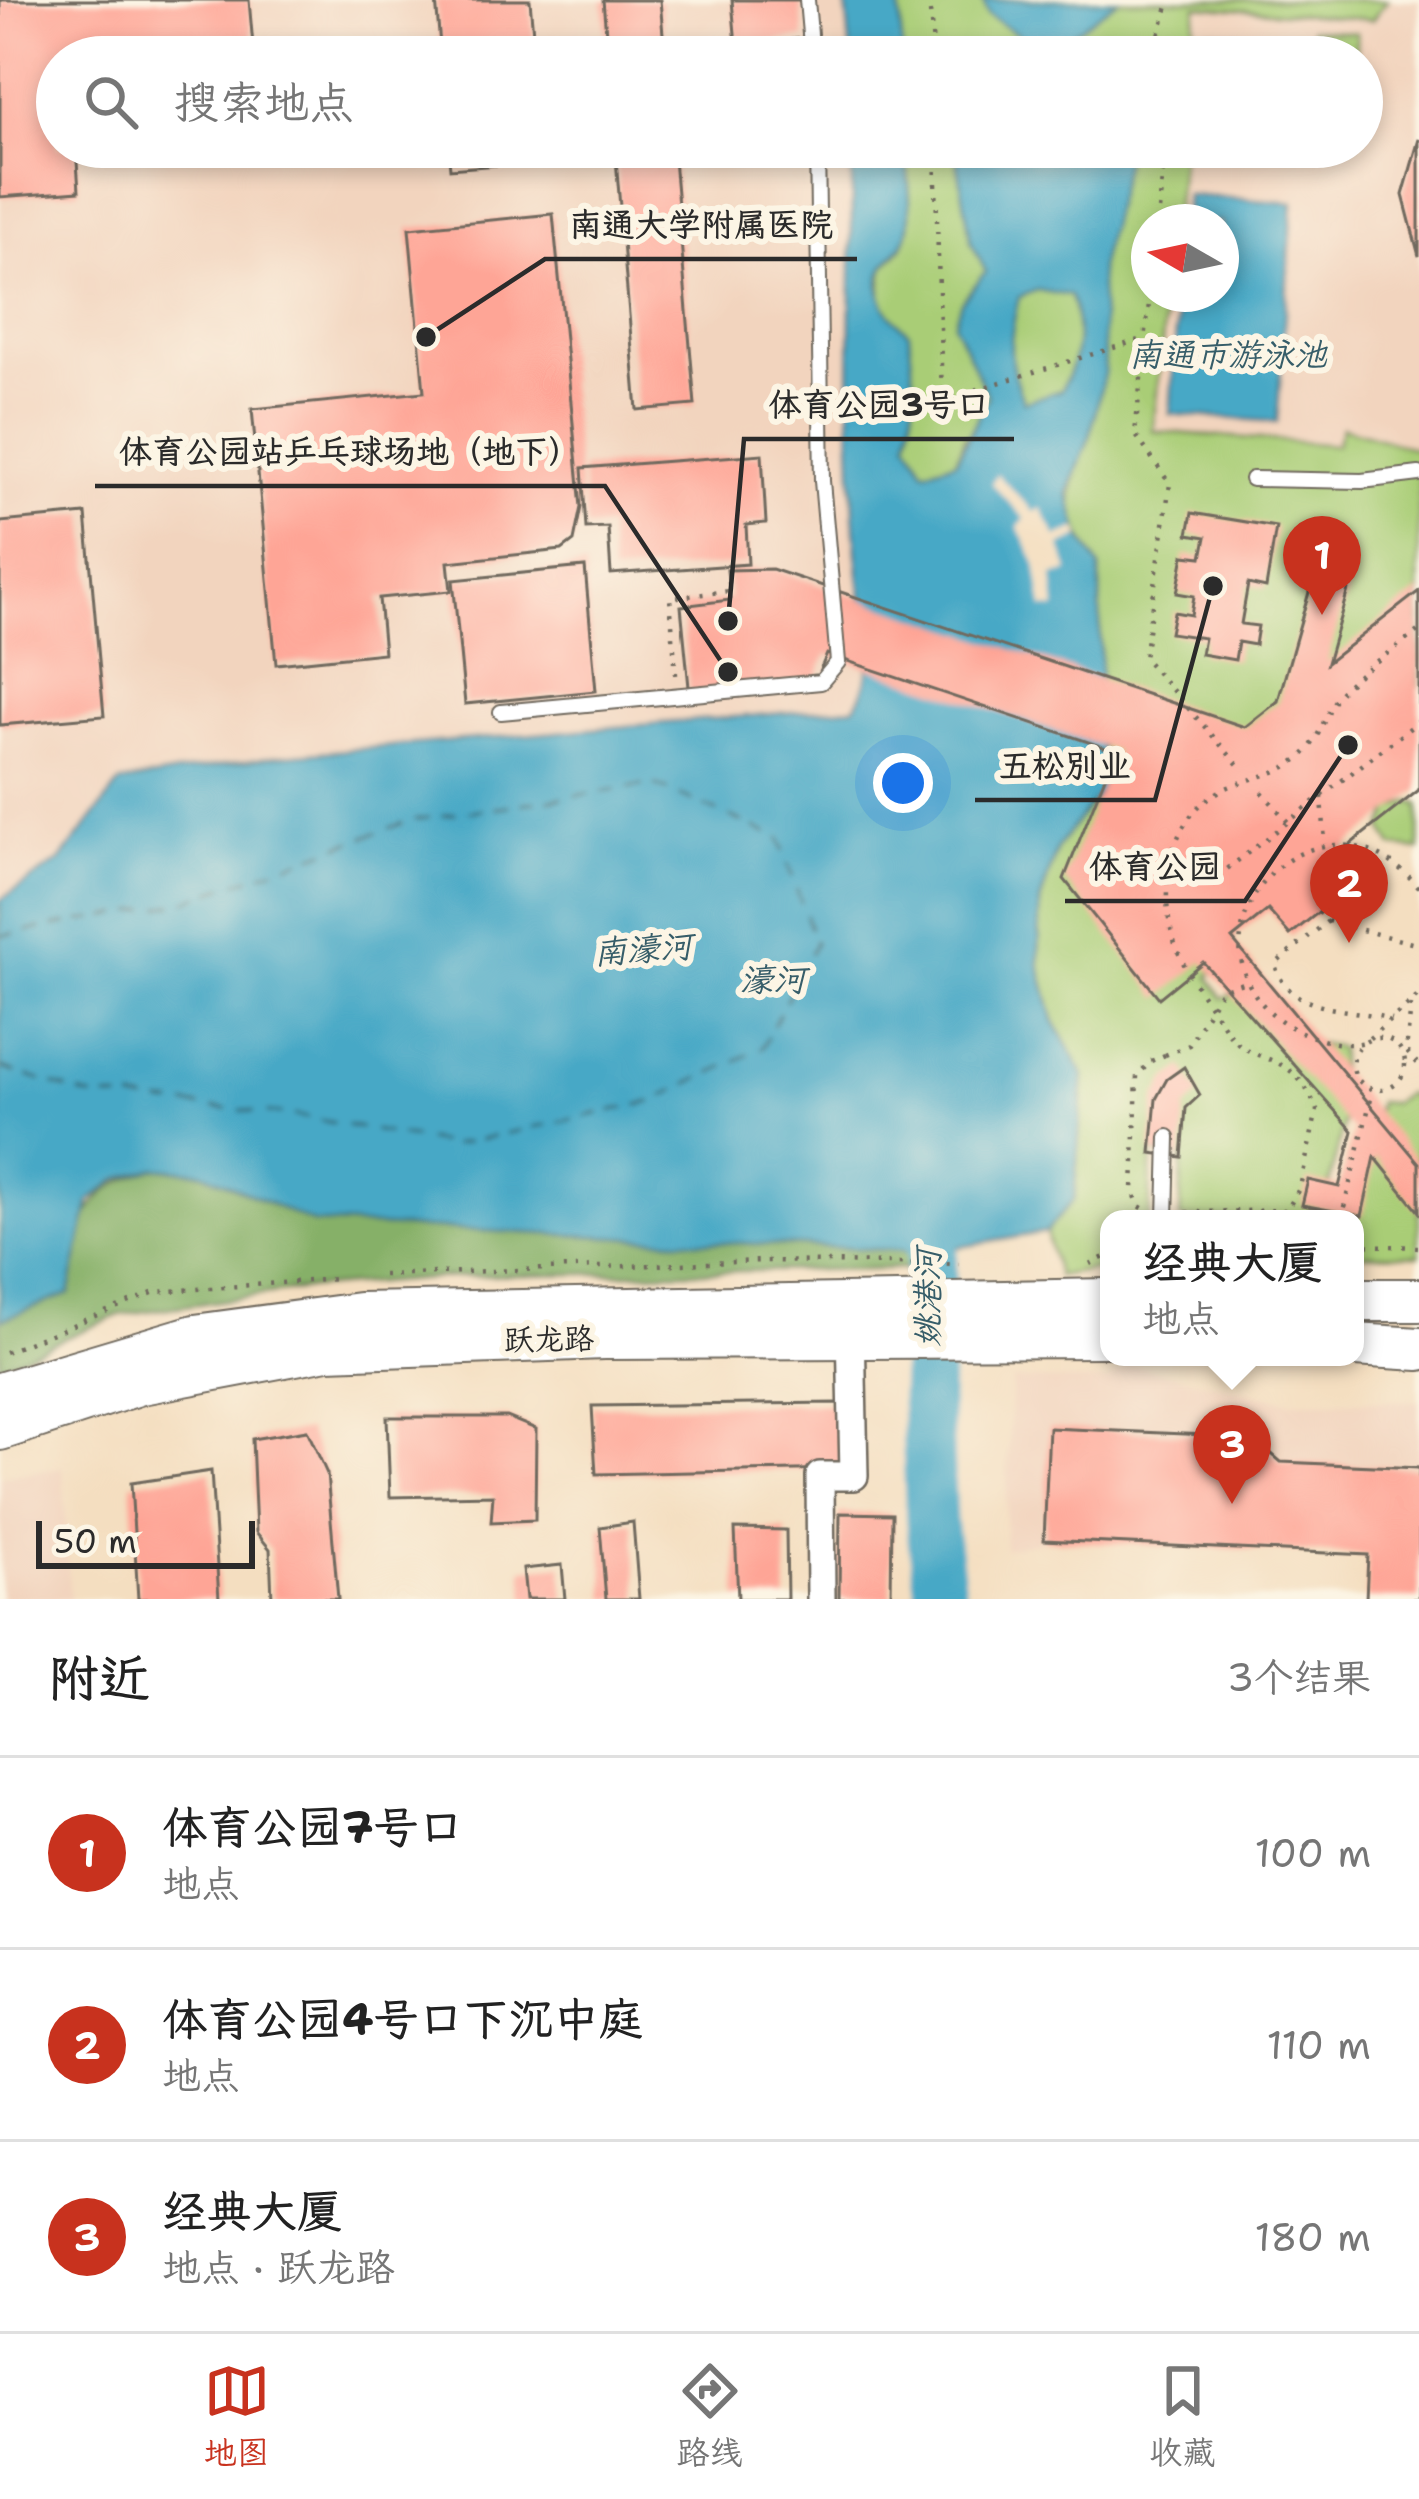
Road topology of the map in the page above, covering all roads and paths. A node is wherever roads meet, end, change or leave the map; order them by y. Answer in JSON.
{"nodes":[{"id":1,"x":807,"y":0,"type":"edge"},
{"id":2,"x":929,"y":0,"type":"edge"},
{"id":3,"x":1170,"y":0,"type":"edge"},
{"id":4,"x":810,"y":36,"type":"edge"},
{"id":5,"x":932,"y":36,"type":"edge"},
{"id":6,"x":1158,"y":36,"type":"edge"},
{"id":7,"x":817,"y":168,"type":"edge"},
{"id":8,"x":936,"y":168,"type":"edge"},
{"id":9,"x":1164,"y":168,"type":"edge"},
{"id":10,"x":1160,"y":204,"type":"edge"},
{"id":11,"x":1148,"y":312,"type":"edge"},
{"id":12,"x":1145,"y":338,"type":"junction"},
{"id":13,"x":1419,"y":474,"type":"edge"},
{"id":14,"x":1252,"y":478,"type":"dead end"},
{"id":15,"x":729,"y":592,"type":"dead end"},
{"id":16,"x":1419,"y":630,"type":"edge"},
{"id":17,"x":679,"y":698,"type":"junction"},
{"id":18,"x":501,"y":712,"type":"dead end"},
{"id":19,"x":1419,"y":721,"type":"edge"},
{"id":20,"x":1412,"y":727,"type":"junction"},
{"id":21,"x":1419,"y":737,"type":"edge"},
{"id":22,"x":1241,"y":768,"type":"dead end"},
{"id":23,"x":1262,"y":792,"type":"dead end"},
{"id":24,"x":1322,"y":796,"type":"junction"},
{"id":25,"x":1288,"y":822,"type":"junction"},
{"id":26,"x":1325,"y":846,"type":"junction"},
{"id":27,"x":1218,"y":876,"type":"dead end"},
{"id":28,"x":1419,"y":887,"type":"edge"},
{"id":29,"x":1319,"y":911,"type":"dead end"},
{"id":30,"x":1328,"y":921,"type":"junction"},
{"id":31,"x":1419,"y":945,"type":"edge"},
{"id":32,"x":1249,"y":981,"type":"junction"},
{"id":33,"x":1419,"y":995,"type":"edge"},
{"id":34,"x":1211,"y":1007,"type":"edge"},
{"id":35,"x":1211,"y":1007,"type":"edge"},
{"id":36,"x":1211,"y":1007,"type":"edge"},
{"id":37,"x":1211,"y":1007,"type":"edge"},
{"id":38,"x":1391,"y":1019,"type":"junction"},
{"id":39,"x":1365,"y":1042,"type":"junction"},
{"id":40,"x":1406,"y":1051,"type":"junction"},
{"id":41,"x":1419,"y":1065,"type":"edge"},
{"id":42,"x":1373,"y":1090,"type":"junction"},
{"id":43,"x":1168,"y":1137,"type":"dead end"},
{"id":44,"x":1146,"y":1210,"type":"edge"},
{"id":45,"x":1166,"y":1210,"type":"edge"},
{"id":46,"x":1287,"y":1210,"type":"edge"},
{"id":47,"x":1343,"y":1210,"type":"edge"},
{"id":48,"x":1364,"y":1245,"type":"edge"},
{"id":49,"x":1419,"y":1247,"type":"edge"},
{"id":50,"x":907,"y":1260,"type":"dead end"},
{"id":51,"x":1100,"y":1300,"type":"edge"},
{"id":52,"x":1364,"y":1300,"type":"edge"},
{"id":53,"x":1419,"y":1300,"type":"edge"},
{"id":54,"x":986,"y":1302,"type":"junction"},
{"id":55,"x":870,"y":1321,"type":"junction"},
{"id":56,"x":1100,"y":1334,"type":"edge"},
{"id":57,"x":1364,"y":1346,"type":"edge"},
{"id":58,"x":1419,"y":1349,"type":"edge"},
{"id":59,"x":0,"y":1394,"type":"edge"},
{"id":60,"x":0,"y":1429,"type":"edge"},
{"id":61,"x":821,"y":1599,"type":"edge"}],
"edges":[{"from":1,"to":4,"type":"lane"},
{"from":2,"to":5,"type":"path"},
{"from":3,"to":6,"type":"path"},
{"from":7,"to":17,"type":"lane"},
{"from":8,"to":12,"type":"path"},
{"from":9,"to":10,"type":"path"},
{"from":11,"to":12,"type":"path"},
{"from":12,"to":22,"type":"path"},
{"from":13,"to":14,"type":"lane"},
{"from":15,"to":17,"type":"path"},
{"from":16,"to":34,"type":"path","bridge":true},
{"from":17,"to":18,"type":"lane"},
{"from":19,"to":20,"type":"path"},
{"from":20,"to":21,"type":"path"},
{"from":20,"to":24,"type":"path"},
{"from":23,"to":25,"type":"path"},
{"from":24,"to":25,"type":"path"},
{"from":24,"to":26,"type":"path"},
{"from":25,"to":27,"type":"path"},
{"from":26,"to":28,"type":"path"},
{"from":26,"to":32,"type":"path"},
{"from":29,"to":30,"type":"path"},
{"from":30,"to":31,"type":"path"},
{"from":30,"to":38,"type":"path"},
{"from":32,"to":37,"type":"path","bridge":true},
{"from":32,"to":39,"type":"path"},
{"from":33,"to":38,"type":"path"},
{"from":33,"to":40,"type":"path"},
{"from":35,"to":46,"type":"path","bridge":true},
{"from":36,"to":44,"type":"path","bridge":true},
{"from":38,"to":39,"type":"path"},
{"from":39,"to":40,"type":"path"},
{"from":39,"to":42,"type":"path"},
{"from":40,"to":41,"type":"path"},
{"from":40,"to":42,"type":"path"},
{"from":42,"to":47,"type":"path"},
{"from":43,"to":45,"type":"lane"},
{"from":48,"to":49,"type":"path"},
{"from":50,"to":54,"type":"path"},
{"from":51,"to":54,"type":"main road","name":"跃龙路"},
{"from":52,"to":53,"type":"main road"},
{"from":54,"to":55,"type":"main road","name":"跃龙路"},
{"from":54,"to":56,"type":"main road","name":"跃龙路"},
{"from":55,"to":59,"type":"main road","name":"跃龙路"},
{"from":55,"to":60,"type":"main road","name":"跃龙路"},
{"from":55,"to":61,"type":"street"},
{"from":57,"to":58,"type":"main road"}]}
